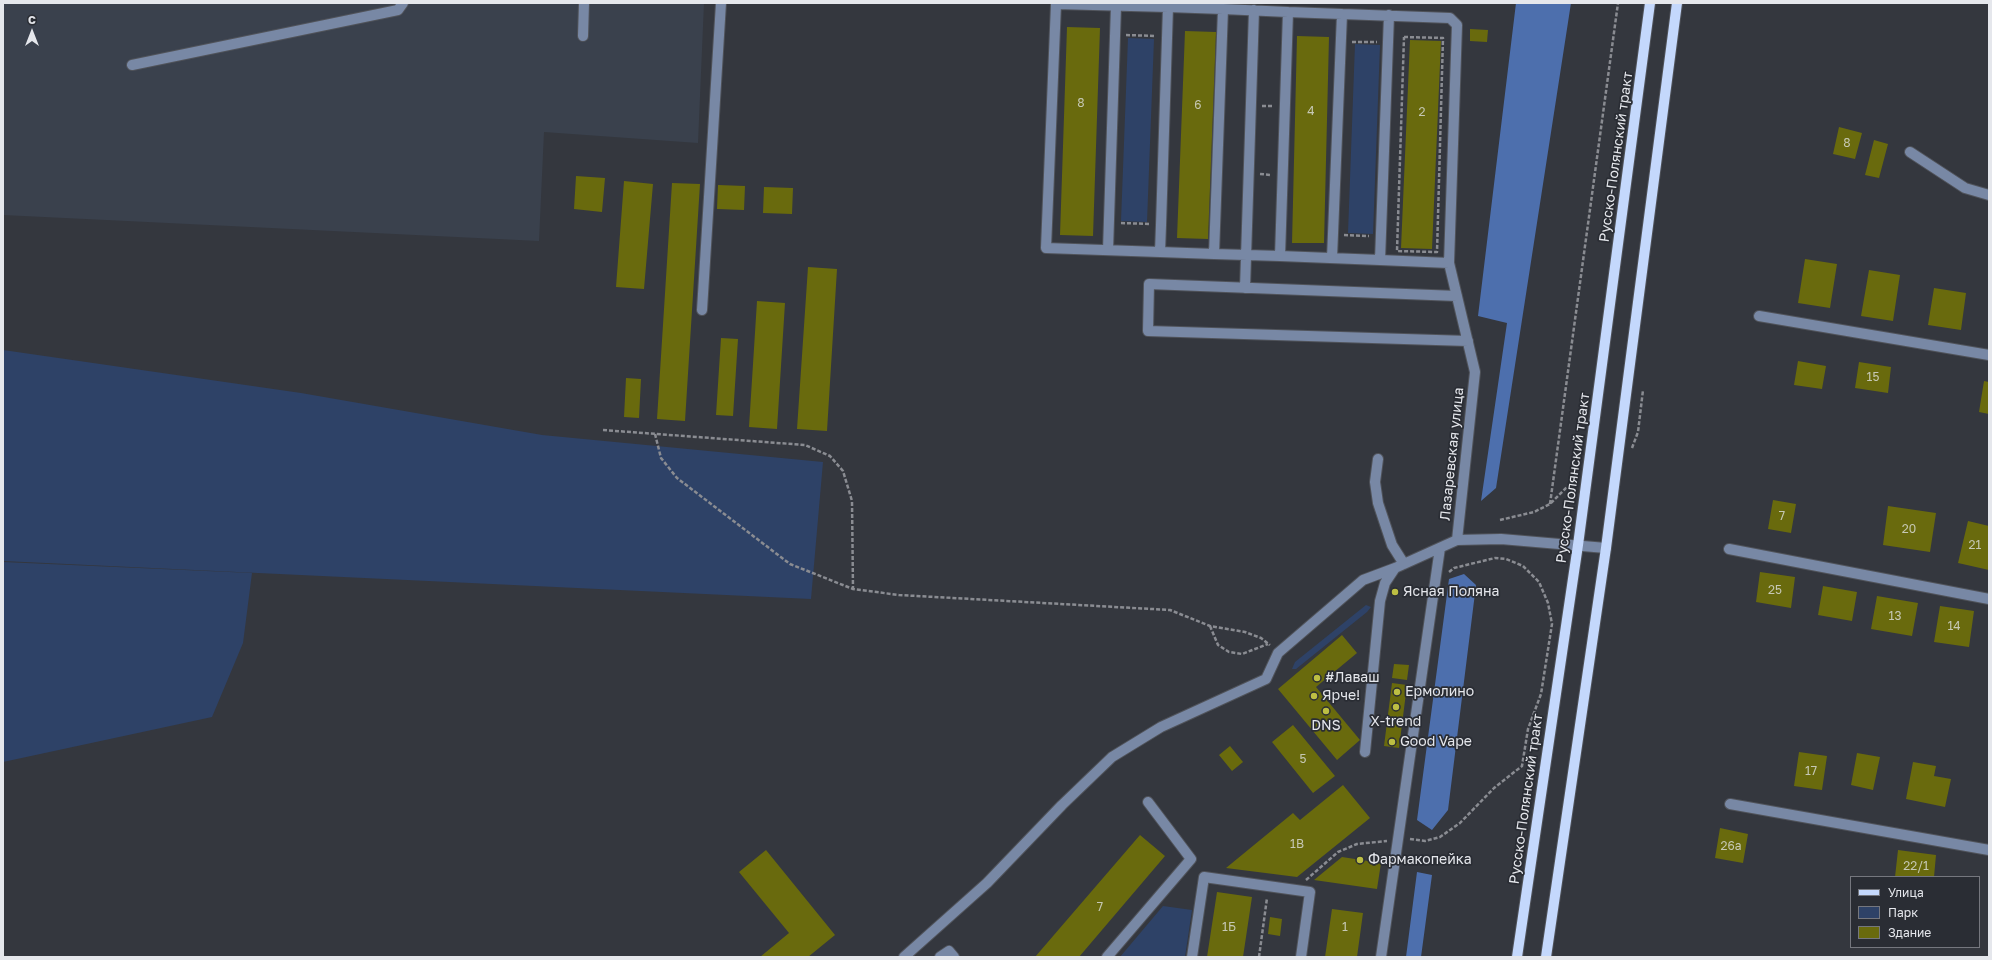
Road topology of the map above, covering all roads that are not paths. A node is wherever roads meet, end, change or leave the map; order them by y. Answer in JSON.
{"nodes":[{"id":1,"x":403,"y":3,"type":"edge"},
{"id":2,"x":584,"y":3,"type":"edge"},
{"id":3,"x":721,"y":3,"type":"edge"},
{"id":4,"x":1650,"y":3,"type":"edge"},
{"id":5,"x":1677,"y":3,"type":"edge"},
{"id":6,"x":1116,"y":6,"type":"junction"},
{"id":7,"x":1168,"y":7,"type":"junction"},
{"id":8,"x":1223,"y":9,"type":"junction"},
{"id":9,"x":1254,"y":10,"type":"junction"},
{"id":10,"x":1288,"y":12,"type":"junction"},
{"id":11,"x":1342,"y":14,"type":"junction"},
{"id":12,"x":1389,"y":15,"type":"junction"},
{"id":13,"x":583,"y":36,"type":"dead end"},
{"id":14,"x":132,"y":65,"type":"dead end"},
{"id":15,"x":1910,"y":152,"type":"dead end"},
{"id":16,"x":1989,"y":194,"type":"edge"},
{"id":17,"x":1108,"y":250,"type":"junction"},
{"id":18,"x":1160,"y":252,"type":"junction"},
{"id":19,"x":1214,"y":254,"type":"junction"},
{"id":20,"x":1246,"y":255,"type":"junction"},
{"id":21,"x":1280,"y":256,"type":"junction"},
{"id":22,"x":1332,"y":258,"type":"junction"},
{"id":23,"x":1380,"y":260,"type":"junction"},
{"id":24,"x":1449,"y":263,"type":"junction"},
{"id":25,"x":1245,"y":288,"type":"junction"},
{"id":26,"x":1457,"y":296,"type":"junction"},
{"id":27,"x":702,"y":310,"type":"dead end"},
{"id":28,"x":1759,"y":316,"type":"dead end"},
{"id":29,"x":1468,"y":341,"type":"junction"},
{"id":30,"x":1989,"y":355,"type":"edge"},
{"id":31,"x":1378,"y":459,"type":"dead end"},
{"id":32,"x":1457,"y":540,"type":"junction"},
{"id":33,"x":1578,"y":545,"type":"junction"},
{"id":34,"x":1440,"y":548,"type":"junction"},
{"id":35,"x":1606,"y":548,"type":"junction"},
{"id":36,"x":1729,"y":549,"type":"dead end"},
{"id":37,"x":1399,"y":566,"type":"junction"},
{"id":38,"x":1989,"y":599,"type":"edge"},
{"id":39,"x":1365,"y":752,"type":"dead end"},
{"id":40,"x":1148,"y":802,"type":"dead end"},
{"id":41,"x":1730,"y":804,"type":"dead end"},
{"id":42,"x":1989,"y":850,"type":"edge"},
{"id":43,"x":904,"y":957,"type":"edge"},
{"id":44,"x":940,"y":957,"type":"edge"},
{"id":45,"x":954,"y":957,"type":"edge"},
{"id":46,"x":1107,"y":957,"type":"edge"},
{"id":47,"x":1192,"y":957,"type":"edge"},
{"id":48,"x":1301,"y":957,"type":"edge"},
{"id":49,"x":1381,"y":957,"type":"edge"},
{"id":50,"x":1517,"y":957,"type":"edge"},
{"id":51,"x":1546,"y":957,"type":"edge"}],
"edges":[{"from":1,"to":14,"type":"street"},
{"from":2,"to":13,"type":"street"},
{"from":3,"to":27,"type":"street"},
{"from":4,"to":33,"type":"main road","name":"Русско-Полянский тракт"},
{"from":5,"to":35,"type":"main road"},
{"from":6,"to":7,"type":"street","name":"Лазаревская улица"},
{"from":6,"to":17,"type":"street"},
{"from":6,"to":17,"type":"street","name":"Лазаревская улица"},
{"from":7,"to":8,"type":"street","name":"Лазаревская улица"},
{"from":7,"to":18,"type":"street"},
{"from":8,"to":9,"type":"street","name":"Лазаревская улица"},
{"from":8,"to":19,"type":"street"},
{"from":9,"to":10,"type":"street","name":"Лазаревская улица"},
{"from":9,"to":20,"type":"street"},
{"from":10,"to":11,"type":"street","name":"Лазаревская улица"},
{"from":10,"to":21,"type":"street"},
{"from":11,"to":12,"type":"street","name":"Лазаревская улица"},
{"from":11,"to":22,"type":"street"},
{"from":12,"to":23,"type":"street"},
{"from":12,"to":24,"type":"street","name":"Лазаревская улица"},
{"from":15,"to":16,"type":"street"},
{"from":17,"to":18,"type":"street"},
{"from":18,"to":19,"type":"street"},
{"from":19,"to":20,"type":"street"},
{"from":20,"to":21,"type":"street"},
{"from":20,"to":25,"type":"street"},
{"from":21,"to":22,"type":"street"},
{"from":22,"to":23,"type":"street"},
{"from":23,"to":24,"type":"street"},
{"from":24,"to":26,"type":"street","name":"Лазаревская улица"},
{"from":25,"to":26,"type":"street"},
{"from":25,"to":29,"type":"street"},
{"from":26,"to":29,"type":"street","name":"Лазаревская улица"},
{"from":28,"to":30,"type":"street"},
{"from":29,"to":32,"type":"street","name":"Лазаревская улица"},
{"from":31,"to":37,"type":"street"},
{"from":32,"to":33,"type":"street"},
{"from":32,"to":34,"type":"street"},
{"from":33,"to":35,"type":"street"},
{"from":33,"to":50,"type":"main road","name":"Русско-Полянский тракт"},
{"from":34,"to":37,"type":"street"},
{"from":34,"to":49,"type":"street"},
{"from":35,"to":51,"type":"main road"},
{"from":36,"to":38,"type":"street"},
{"from":37,"to":39,"type":"street"},
{"from":37,"to":43,"type":"street"},
{"from":40,"to":46,"type":"street"},
{"from":41,"to":42,"type":"street"},
{"from":44,"to":45,"type":"street"},
{"from":47,"to":48,"type":"street"}]}
